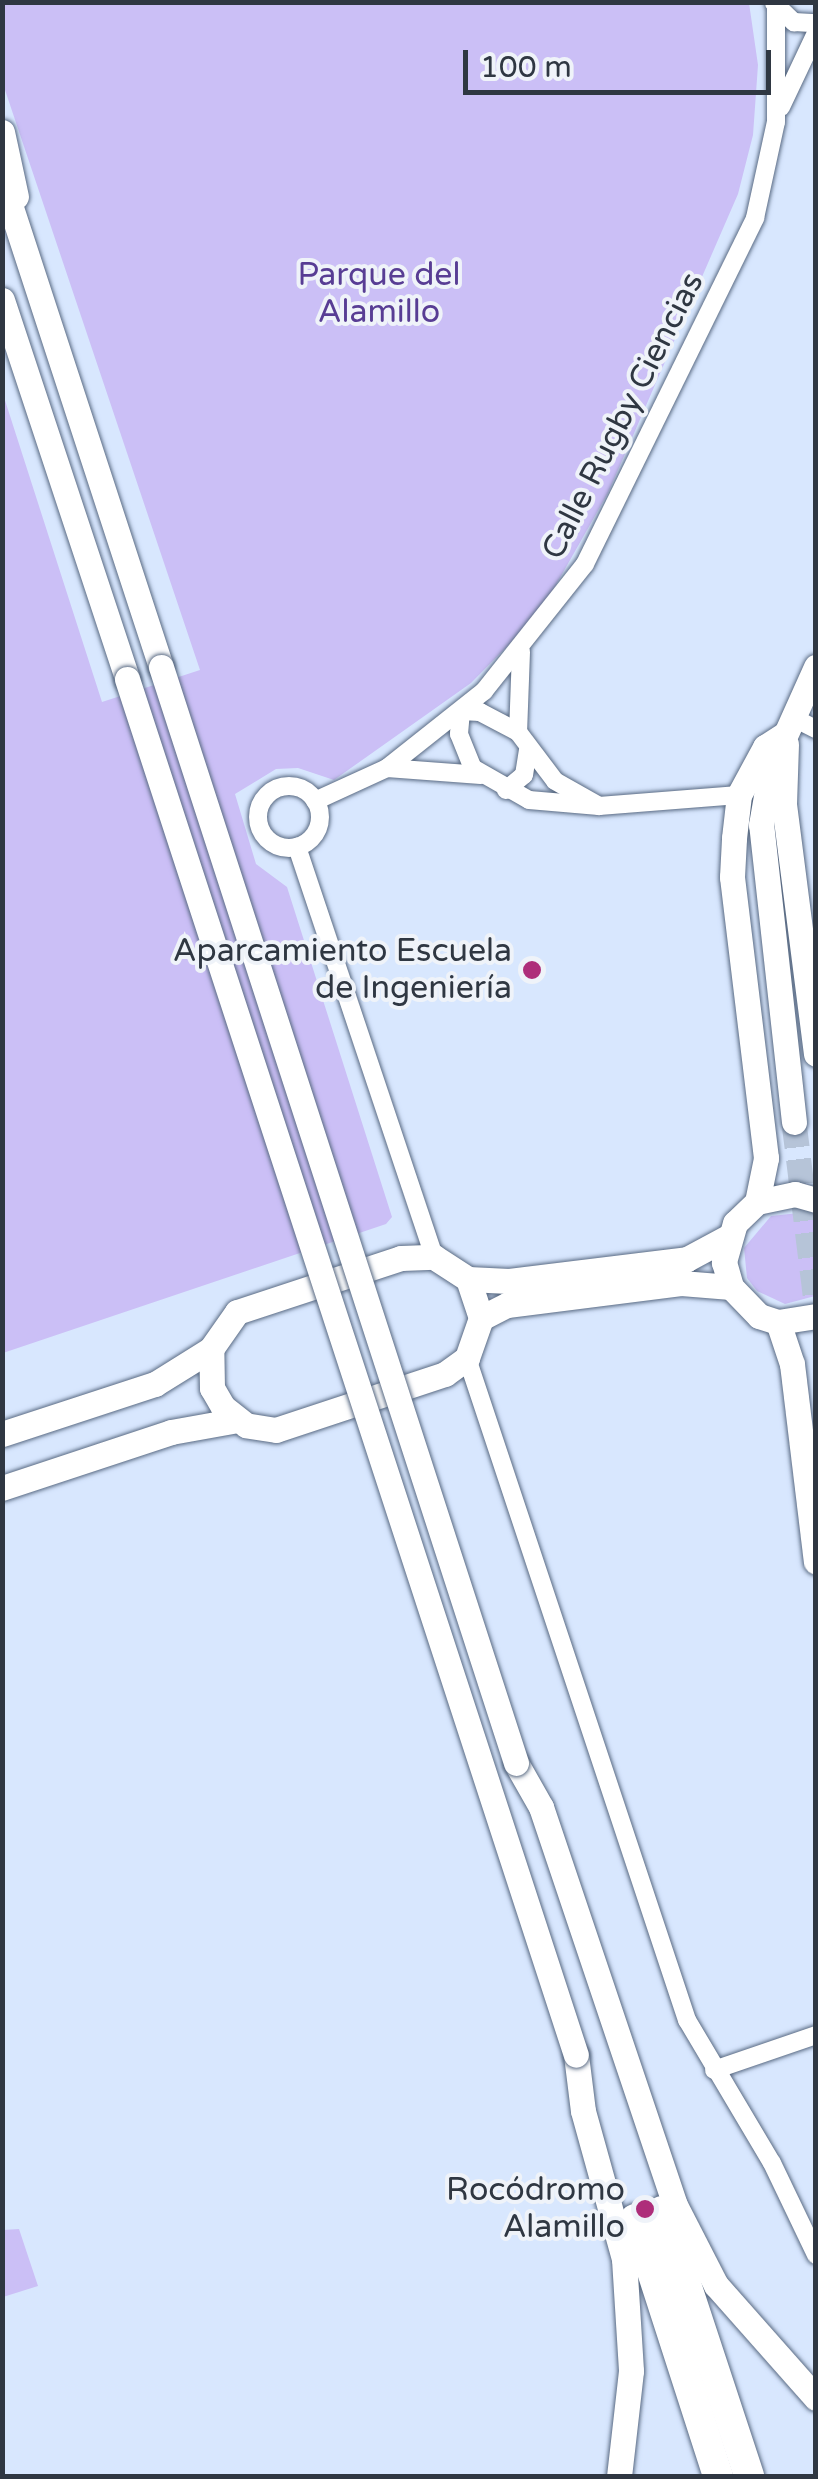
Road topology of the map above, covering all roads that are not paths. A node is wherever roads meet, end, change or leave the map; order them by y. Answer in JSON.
{"nodes":[{"id":1,"x":775,"y":5,"type":"edge"},
{"id":2,"x":816,"y":23,"type":"edge"},
{"id":3,"x":816,"y":32,"type":"edge"},
{"id":4,"x":776,"y":122,"type":"junction"},
{"id":5,"x":2,"y":132,"type":"edge"},
{"id":6,"x":2,"y":180,"type":"edge"},
{"id":7,"x":20,"y":222,"type":"junction"},
{"id":8,"x":2,"y":300,"type":"edge"},
{"id":9,"x":520,"y":652,"type":"junction"},
{"id":10,"x":816,"y":666,"type":"edge"},
{"id":11,"x":461,"y":711,"type":"junction"},
{"id":12,"x":788,"y":726,"type":"junction"},
{"id":13,"x":816,"y":729,"type":"edge"},
{"id":14,"x":518,"y":732,"type":"junction"},
{"id":15,"x":528,"y":750,"type":"junction"},
{"id":16,"x":387,"y":768,"type":"junction"},
{"id":17,"x":482,"y":776,"type":"junction"},
{"id":18,"x":506,"y":790,"type":"junction"},
{"id":19,"x":739,"y":795,"type":"junction"},
{"id":20,"x":315,"y":801,"type":"junction"},
{"id":21,"x":599,"y":806,"type":"junction"},
{"id":22,"x":298,"y":847,"type":"junction"},
{"id":23,"x":816,"y":1054,"type":"edge"},
{"id":24,"x":794,"y":1122,"type":"tunnel mouth"},
{"id":25,"x":816,"y":1200,"type":"edge"},
{"id":26,"x":757,"y":1202,"type":"junction"},
{"id":27,"x":728,"y":1237,"type":"junction"},
{"id":28,"x":434,"y":1257,"type":"junction"},
{"id":29,"x":468,"y":1279,"type":"junction"},
{"id":30,"x":731,"y":1288,"type":"junction"},
{"id":31,"x":816,"y":1316,"type":"edge"},
{"id":32,"x":481,"y":1318,"type":"junction"},
{"id":33,"x":778,"y":1322,"type":"junction"},
{"id":34,"x":211,"y":1349,"type":"junction"},
{"id":35,"x":467,"y":1358,"type":"junction"},
{"id":36,"x":238,"y":1420,"type":"junction"},
{"id":37,"x":2,"y":1434,"type":"edge"},
{"id":38,"x":2,"y":1488,"type":"edge"},
{"id":39,"x":816,"y":1562,"type":"edge"},
{"id":40,"x":816,"y":2035,"type":"edge"},
{"id":41,"x":714,"y":2070,"type":"junction"},
{"id":42,"x":647,"y":2215,"type":"junction"},
{"id":43,"x":816,"y":2255,"type":"edge"},
{"id":44,"x":816,"y":2398,"type":"edge"},
{"id":45,"x":618,"y":2476,"type":"edge"},
{"id":46,"x":718,"y":2476,"type":"edge"},
{"id":47,"x":749,"y":2476,"type":"edge"}],
"edges":[{"from":1,"to":2,"type":"street"},
{"from":1,"to":4,"type":"street"},
{"from":3,"to":4,"type":"street"},
{"from":4,"to":9,"type":"street","name":"Calle Rugby Ciencias"},
{"from":5,"to":7,"type":"main road"},
{"from":6,"to":7,"type":"main road"},
{"from":7,"to":42,"type":"main road","bridge":true},
{"from":8,"to":42,"type":"main road","bridge":true},
{"from":9,"to":11,"type":"street","name":"Calle Rugby Ciencias"},
{"from":9,"to":14,"type":"street"},
{"from":10,"to":12,"type":"main road"},
{"from":11,"to":14,"type":"street"},
{"from":11,"to":16,"type":"street","name":"Calle Rugby Ciencias"},
{"from":11,"to":17,"type":"street"},
{"from":12,"to":13,"type":"street"},
{"from":12,"to":19,"type":"main road"},
{"from":12,"to":23,"type":"main road"},
{"from":12,"to":24,"type":"main road"},
{"from":14,"to":15,"type":"street"},
{"from":15,"to":18,"type":"street"},
{"from":15,"to":21,"type":"street"},
{"from":16,"to":17,"type":"street"},
{"from":16,"to":20,"type":"street","name":"Calle Rugby Ciencias"},
{"from":17,"to":18,"type":"street"},
{"from":18,"to":21,"type":"street"},
{"from":19,"to":21,"type":"street"},
{"from":19,"to":26,"type":"main road"},
{"from":20,"to":22,"type":"street"},
{"from":20,"to":22,"type":"street"},
{"from":22,"to":28,"type":"street"},
{"from":25,"to":26,"type":"main road"},
{"from":26,"to":27,"type":"main road"},
{"from":27,"to":29,"type":"main road"},
{"from":27,"to":30,"type":"main road"},
{"from":28,"to":29,"type":"main road"},
{"from":28,"to":34,"type":"main road"},
{"from":29,"to":32,"type":"main road"},
{"from":30,"to":32,"type":"main road"},
{"from":30,"to":33,"type":"main road"},
{"from":31,"to":33,"type":"main road"},
{"from":32,"to":35,"type":"main road"},
{"from":33,"to":39,"type":"main road"},
{"from":34,"to":36,"type":"main road"},
{"from":34,"to":37,"type":"main road"},
{"from":35,"to":36,"type":"main road"},
{"from":35,"to":41,"type":"street"},
{"from":36,"to":38,"type":"main road"},
{"from":40,"to":41,"type":"street"},
{"from":41,"to":43,"type":"street"},
{"from":42,"to":44,"type":"main road"},
{"from":42,"to":45,"type":"main road"},
{"from":42,"to":46,"type":"highway"},
{"from":42,"to":47,"type":"highway"}]}
